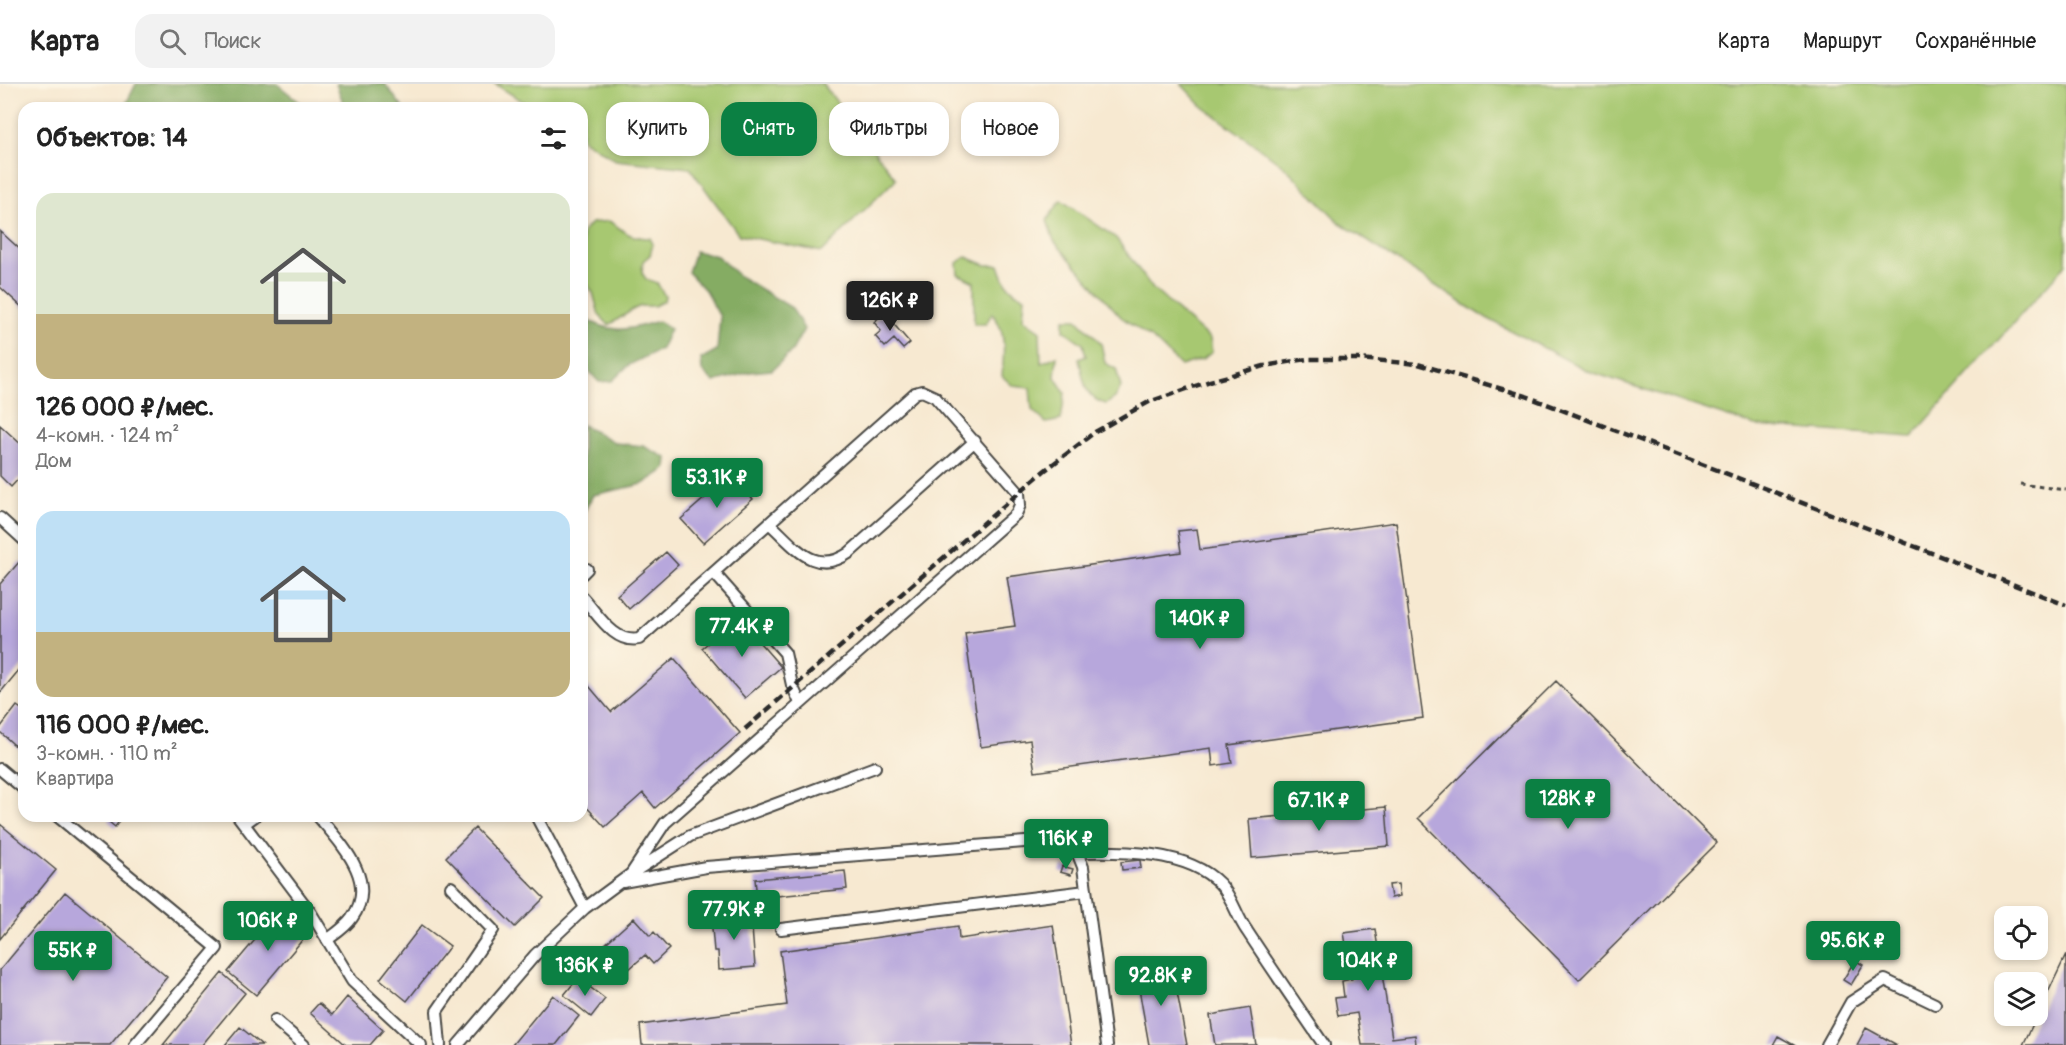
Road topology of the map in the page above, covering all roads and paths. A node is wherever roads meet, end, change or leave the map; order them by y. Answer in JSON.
{"nodes":[{"id":1,"x":975,"y":441,"type":"junction"},
{"id":2,"x":2020,"y":484,"type":"dead end"},
{"id":3,"x":2066,"y":490,"type":"edge"},
{"id":4,"x":0,"y":518,"type":"edge"},
{"id":5,"x":770,"y":523,"type":"junction"},
{"id":6,"x":18,"y":534,"type":"edge"},
{"id":7,"x":714,"y":573,"type":"junction"},
{"id":8,"x":588,"y":604,"type":"edge"},
{"id":9,"x":800,"y":703,"type":"junction"},
{"id":10,"x":875,"y":767,"type":"dead end"},
{"id":11,"x":0,"y":769,"type":"edge"},
{"id":12,"x":18,"y":784,"type":"edge"},
{"id":13,"x":64,"y":822,"type":"edge"},
{"id":14,"x":242,"y":822,"type":"edge"},
{"id":15,"x":323,"y":822,"type":"edge"},
{"id":16,"x":539,"y":822,"type":"edge"},
{"id":17,"x":1077,"y":852,"type":"junction"},
{"id":18,"x":631,"y":874,"type":"junction"},
{"id":19,"x":619,"y":883,"type":"junction"},
{"id":20,"x":451,"y":887,"type":"dead end"},
{"id":21,"x":1086,"y":891,"type":"junction"},
{"id":22,"x":585,"y":908,"type":"junction"},
{"id":23,"x":781,"y":929,"type":"dead end"},
{"id":24,"x":327,"y":940,"type":"junction"},
{"id":25,"x":1935,"y":1004,"type":"dead end"},
{"id":26,"x":275,"y":1020,"type":"dead end"},
{"id":27,"x":135,"y":1045,"type":"edge"},
{"id":28,"x":304,"y":1045,"type":"edge"},
{"id":29,"x":421,"y":1045,"type":"edge"},
{"id":30,"x":440,"y":1045,"type":"edge"},
{"id":31,"x":458,"y":1045,"type":"edge"},
{"id":32,"x":1107,"y":1045,"type":"edge"},
{"id":33,"x":1324,"y":1045,"type":"edge"},
{"id":34,"x":1827,"y":1045,"type":"edge"}],
"edges":[{"from":1,"to":5,"type":"lane"},
{"from":1,"to":5,"type":"lane"},
{"from":1,"to":9,"type":"lane"},
{"from":2,"to":3,"type":"path"},
{"from":4,"to":6,"type":"lane"},
{"from":5,"to":7,"type":"lane"},
{"from":7,"to":8,"type":"lane"},
{"from":7,"to":9,"type":"lane"},
{"from":9,"to":18,"type":"lane"},
{"from":10,"to":18,"type":"lane"},
{"from":11,"to":12,"type":"lane"},
{"from":13,"to":27,"type":"lane"},
{"from":14,"to":24,"type":"lane"},
{"from":15,"to":24,"type":"lane"},
{"from":16,"to":22,"type":"lane"},
{"from":17,"to":19,"type":"lane"},
{"from":17,"to":21,"type":"lane"},
{"from":17,"to":33,"type":"lane"},
{"from":18,"to":19,"type":"lane"},
{"from":19,"to":22,"type":"lane"},
{"from":20,"to":30,"type":"lane"},
{"from":21,"to":23,"type":"lane"},
{"from":21,"to":32,"type":"lane"},
{"from":22,"to":31,"type":"lane"},
{"from":24,"to":29,"type":"lane"},
{"from":25,"to":34,"type":"lane"},
{"from":26,"to":28,"type":"lane"}]}
